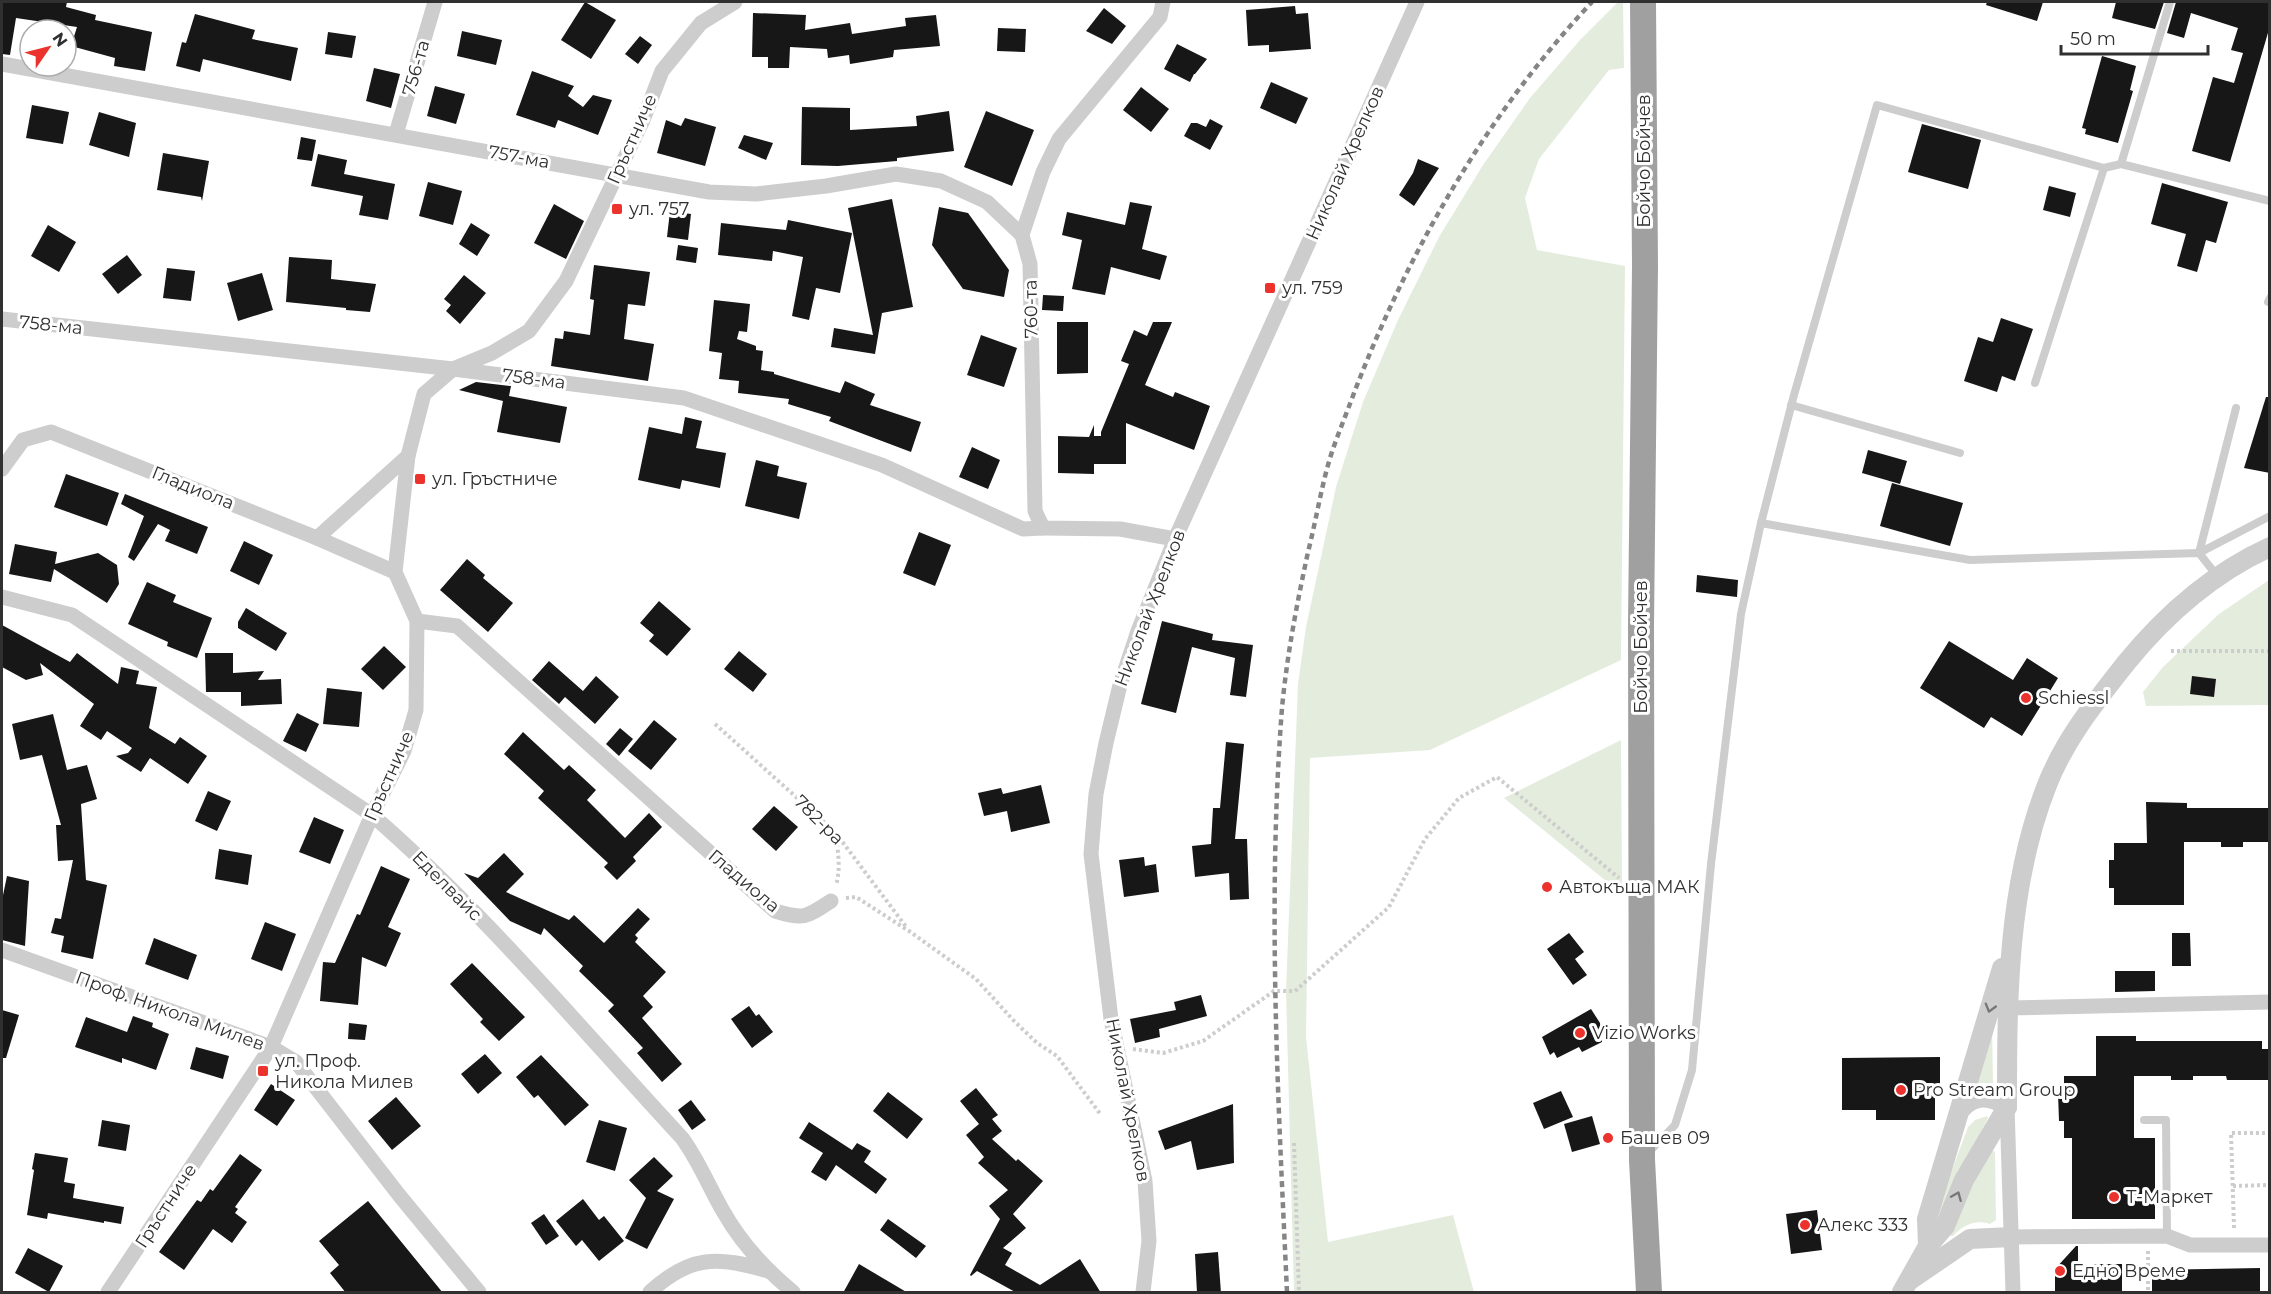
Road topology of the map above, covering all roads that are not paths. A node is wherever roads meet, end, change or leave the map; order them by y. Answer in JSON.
{"nodes":[{"id":1,"x":435,"y":2,"type":"edge"},
{"id":2,"x":735,"y":2,"type":"edge"},
{"id":3,"x":1163,"y":2,"type":"edge"},
{"id":4,"x":1417,"y":2,"type":"edge"},
{"id":5,"x":1643,"y":2,"type":"edge"},
{"id":6,"x":2170,"y":2,"type":"edge"},
{"id":7,"x":2,"y":64,"type":"edge"},
{"id":8,"x":396,"y":134,"type":"junction"},
{"id":9,"x":2121,"y":164,"type":"junction"},
{"id":10,"x":2104,"y":168,"type":"junction"},
{"id":11,"x":616,"y":174,"type":"junction"},
{"id":12,"x":2270,"y":201,"type":"edge"},
{"id":13,"x":1022,"y":235,"type":"junction"},
{"id":14,"x":2,"y":319,"type":"edge"},
{"id":15,"x":453,"y":369,"type":"junction"},
{"id":16,"x":2035,"y":383,"type":"dead end"},
{"id":17,"x":1791,"y":405,"type":"junction"},
{"id":18,"x":2236,"y":408,"type":"dead end"},
{"id":19,"x":1960,"y":453,"type":"dead end"},
{"id":20,"x":408,"y":456,"type":"junction"},
{"id":21,"x":2,"y":468,"type":"edge"},
{"id":22,"x":2270,"y":516,"type":"edge"},
{"id":23,"x":1761,"y":523,"type":"junction"},
{"id":24,"x":1043,"y":528,"type":"junction"},
{"id":25,"x":316,"y":538,"type":"junction"},
{"id":26,"x":1175,"y":539,"type":"junction"},
{"id":27,"x":2270,"y":547,"type":"edge"},
{"id":28,"x":2199,"y":553,"type":"junction"},
{"id":29,"x":395,"y":572,"type":"junction"},
{"id":30,"x":2218,"y":577,"type":"junction"},
{"id":31,"x":2,"y":597,"type":"edge"},
{"id":32,"x":417,"y":621,"type":"junction"},
{"id":33,"x":372,"y":815,"type":"junction"},
{"id":34,"x":831,"y":901,"type":"road end"},
{"id":35,"x":2013,"y":932,"type":"junction"},
{"id":36,"x":2,"y":950,"type":"edge"},
{"id":37,"x":2270,"y":1002,"type":"edge"},
{"id":38,"x":2007,"y":1008,"type":"junction"},
{"id":39,"x":271,"y":1047,"type":"junction"},
{"id":40,"x":2007,"y":1107,"type":"junction"},
{"id":41,"x":1962,"y":1109,"type":"junction"},
{"id":42,"x":2144,"y":1120,"type":"dead end"},
{"id":43,"x":1642,"y":1160,"type":"junction"},
{"id":44,"x":2167,"y":1236,"type":"junction"},
{"id":45,"x":2011,"y":1237,"type":"junction"},
{"id":46,"x":2270,"y":1245,"type":"edge"},
{"id":47,"x":1928,"y":1246,"type":"junction"},
{"id":48,"x":768,"y":1271,"type":"junction"},
{"id":49,"x":1648,"y":1282,"type":"edge"},
{"id":50,"x":1906,"y":1286,"type":"edge"},
{"id":51,"x":108,"y":1293,"type":"edge"},
{"id":52,"x":479,"y":1293,"type":"edge"},
{"id":53,"x":650,"y":1293,"type":"edge"},
{"id":54,"x":793,"y":1293,"type":"edge"},
{"id":55,"x":1143,"y":1293,"type":"edge"},
{"id":56,"x":1664,"y":1293,"type":"edge"},
{"id":57,"x":2013,"y":1293,"type":"edge"}],
"edges":[{"from":1,"to":8,"type":"street","name":"756-та"},
{"from":2,"to":11,"type":"street","name":"Гръстниче"},
{"from":3,"to":13,"type":"street"},
{"from":4,"to":26,"type":"street","name":"Николай Хрелков"},
{"from":5,"to":43,"type":"highway","name":"Бойчо Бойчев"},
{"from":6,"to":9,"type":"lane"},
{"from":7,"to":8,"type":"street","name":"757-ма"},
{"from":8,"to":11,"type":"street","name":"757-ма"},
{"from":9,"to":10,"type":"lane"},
{"from":9,"to":12,"type":"lane"},
{"from":10,"to":16,"type":"lane"},
{"from":10,"to":17,"type":"lane"},
{"from":11,"to":13,"type":"street","name":"757-ма"},
{"from":11,"to":15,"type":"street","name":"Гръстниче"},
{"from":13,"to":24,"type":"street","name":"760-та"},
{"from":14,"to":15,"type":"street","name":"758-ма"},
{"from":15,"to":20,"type":"street","name":"Гръстниче"},
{"from":15,"to":24,"type":"street","name":"758-ма"},
{"from":17,"to":19,"type":"lane"},
{"from":17,"to":23,"type":"lane"},
{"from":18,"to":28,"type":"lane"},
{"from":20,"to":25,"type":"street"},
{"from":20,"to":29,"type":"street","name":"Гръстниче"},
{"from":21,"to":25,"type":"street","name":"Гладиола"},
{"from":22,"to":28,"type":"lane"},
{"from":23,"to":28,"type":"lane"},
{"from":23,"to":43,"type":"lane"},
{"from":24,"to":26,"type":"street"},
{"from":25,"to":29,"type":"street","name":"Гладиола"},
{"from":26,"to":55,"type":"street","name":"Николай Хрелков"},
{"from":27,"to":30,"type":"street"},
{"from":28,"to":30,"type":"lane"},
{"from":29,"to":32,"type":"street","name":"Гръстниче"},
{"from":30,"to":35,"type":"street"},
{"from":31,"to":33,"type":"street","name":"Еделвайс"},
{"from":32,"to":33,"type":"street","name":"Гръстниче"},
{"from":32,"to":34,"type":"street","name":"Гладиола"},
{"from":33,"to":39,"type":"street","name":"Гръстниче"},
{"from":33,"to":48,"type":"street","name":"Еделвайс"},
{"from":35,"to":38,"type":"street"},
{"from":35,"to":41,"type":"street","one_way":true},
{"from":36,"to":39,"type":"street","name":"Проф. Никола Милев"},
{"from":37,"to":38,"type":"street"},
{"from":38,"to":40,"type":"street"},
{"from":39,"to":51,"type":"street","name":"Гръстниче"},
{"from":39,"to":52,"type":"street","name":"Проф. Никола Милев"},
{"from":40,"to":41,"type":"street"},
{"from":40,"to":45,"type":"street"},
{"from":47,"to":40,"type":"street","one_way":true},
{"from":41,"to":47,"type":"street"},
{"from":42,"to":44,"type":"lane"},
{"from":43,"to":49,"type":"highway","name":"Бойчо Бойчев"},
{"from":44,"to":45,"type":"street"},
{"from":44,"to":46,"type":"street"},
{"from":45,"to":50,"type":"street"},
{"from":45,"to":57,"type":"street"},
{"from":47,"to":50,"type":"street"},
{"from":48,"to":53,"type":"street"},
{"from":48,"to":54,"type":"street","name":"Еделвайс"},
{"from":49,"to":56,"type":"highway"}]}
